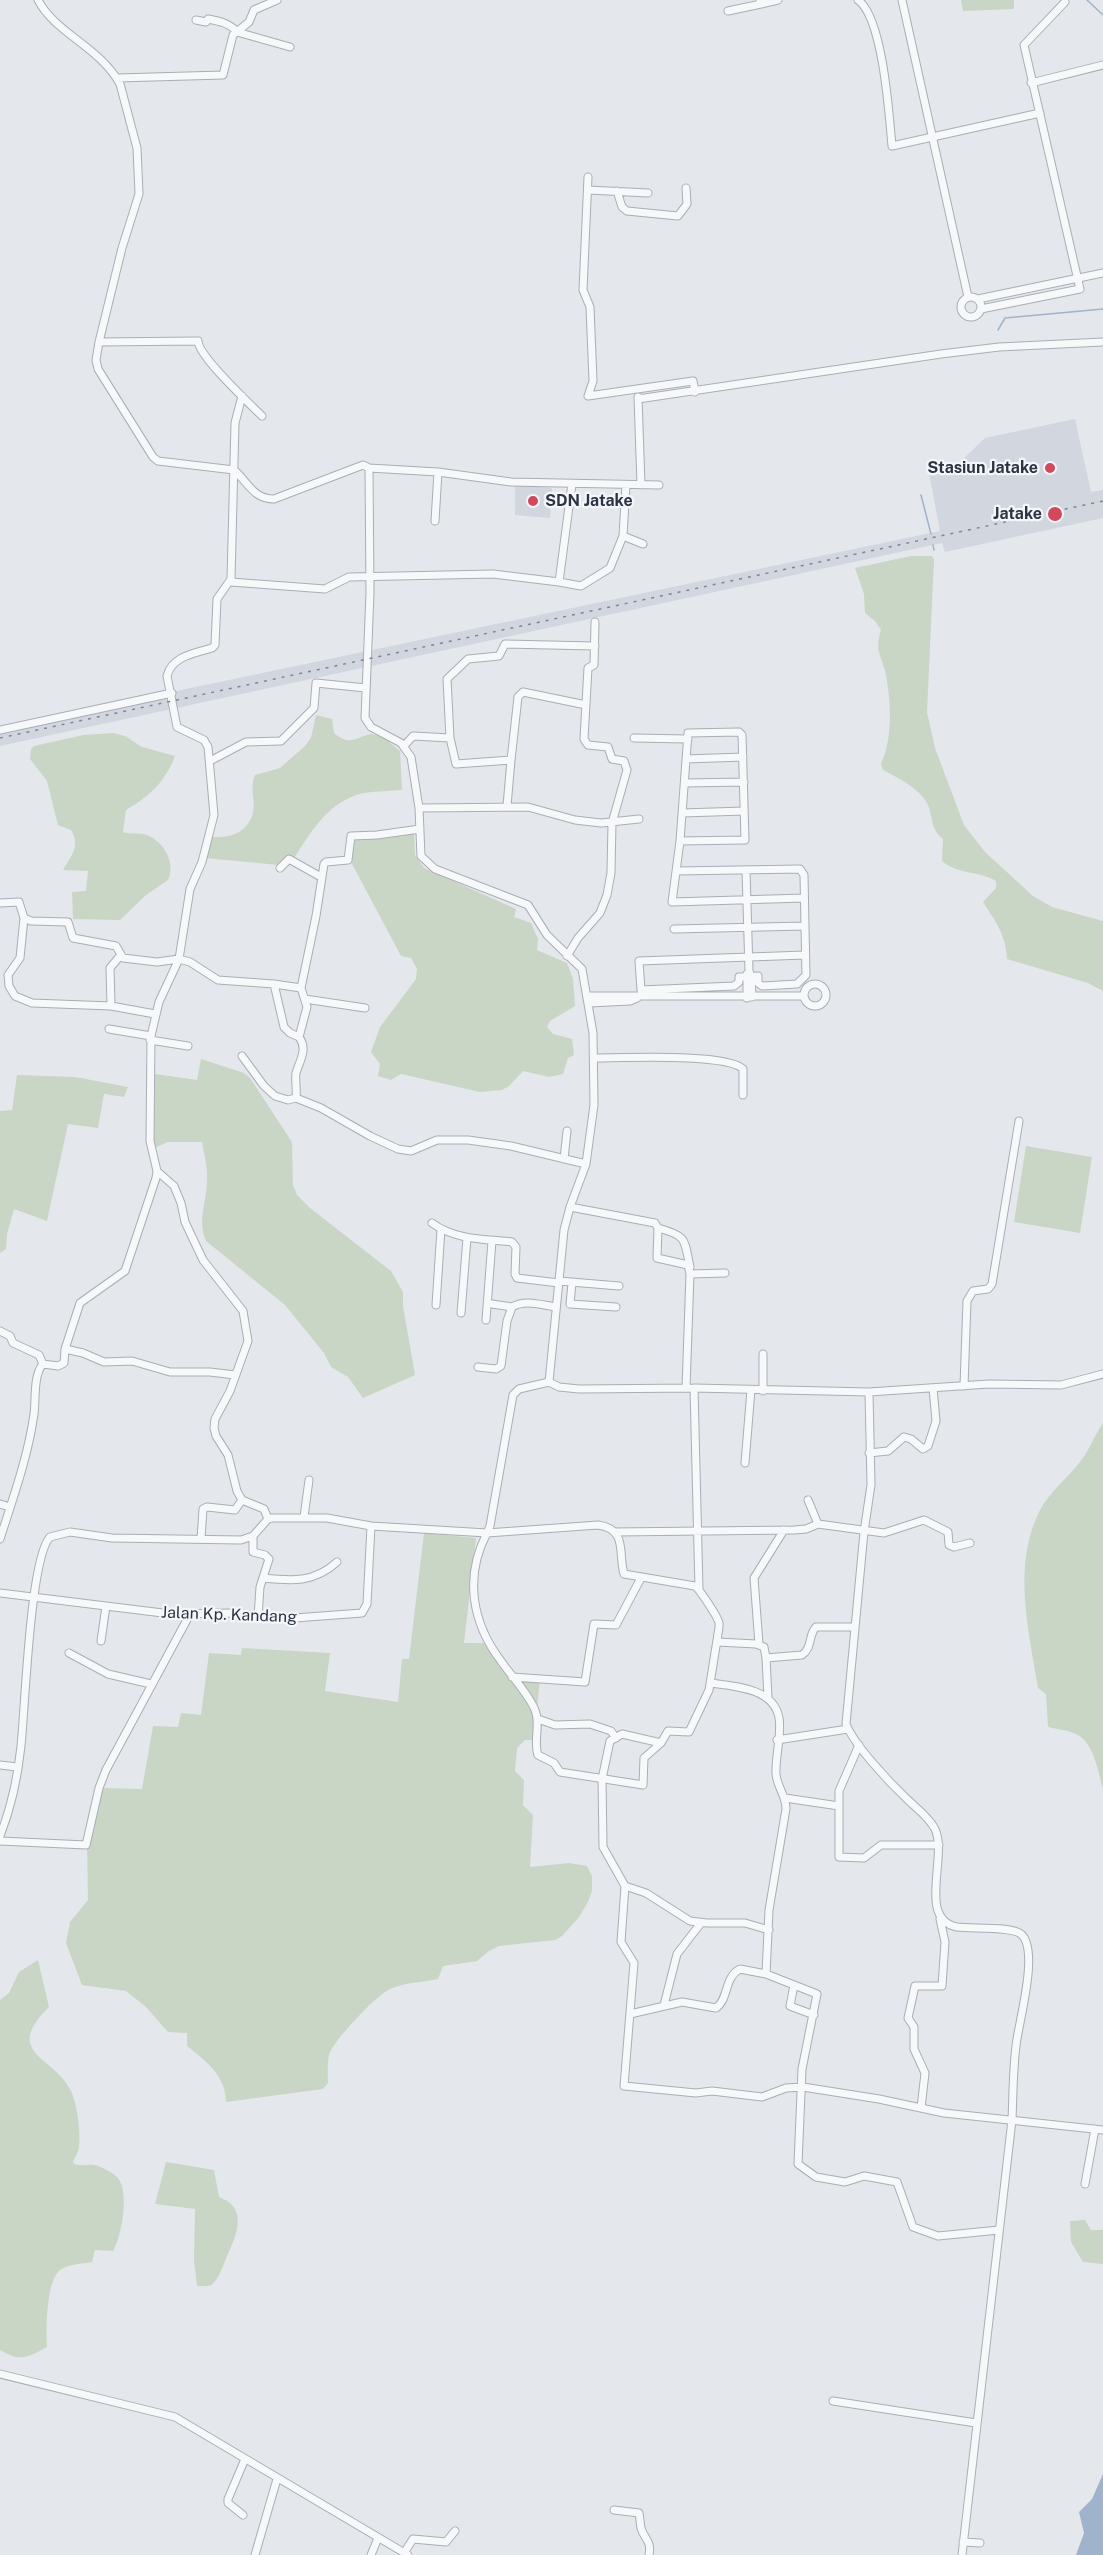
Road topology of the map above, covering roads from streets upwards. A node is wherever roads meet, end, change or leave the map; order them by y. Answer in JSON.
{"nodes":[{"id":1,"x":38,"y":0,"type":"edge"},
{"id":2,"x":277,"y":0,"type":"edge"},
{"id":3,"x":778,"y":0,"type":"edge"},
{"id":4,"x":858,"y":0,"type":"edge"},
{"id":5,"x":902,"y":0,"type":"edge"},
{"id":6,"x":761,"y":2,"type":"edge"},
{"id":7,"x":1065,"y":2,"type":"dead end"},
{"id":8,"x":728,"y":11,"type":"dead end"},
{"id":9,"x":196,"y":20,"type":"dead end"},
{"id":10,"x":237,"y":32,"type":"junction"},
{"id":11,"x":290,"y":47,"type":"dead end"},
{"id":12,"x":1103,"y":65,"type":"edge"},
{"id":13,"x":117,"y":78,"type":"junction"},
{"id":14,"x":1031,"y":83,"type":"junction"},
{"id":15,"x":1040,"y":113,"type":"junction"},
{"id":16,"x":931,"y":137,"type":"junction"},
{"id":17,"x":588,"y":177,"type":"dead end"},
{"id":18,"x":686,"y":188,"type":"dead end"},
{"id":19,"x":588,"y":190,"type":"junction"},
{"id":20,"x":617,"y":191,"type":"junction"},
{"id":21,"x":648,"y":193,"type":"dead end"},
{"id":22,"x":1103,"y":273,"type":"edge"},
{"id":23,"x":1078,"y":279,"type":"junction"},
{"id":24,"x":968,"y":297,"type":"junction"},
{"id":25,"x":978,"y":299,"type":"junction"},
{"id":26,"x":981,"y":309,"type":"junction"},
{"id":27,"x":99,"y":342,"type":"junction"},
{"id":28,"x":1103,"y":342,"type":"edge"},
{"id":29,"x":593,"y":381,"type":"junction"},
{"id":30,"x":637,"y":389,"type":"junction"},
{"id":31,"x":695,"y":392,"type":"junction"},
{"id":32,"x":601,"y":394,"type":"junction"},
{"id":33,"x":242,"y":396,"type":"junction"},
{"id":34,"x":638,"y":399,"type":"junction"},
{"id":35,"x":262,"y":416,"type":"dead end"},
{"id":36,"x":369,"y":468,"type":"junction"},
{"id":37,"x":234,"y":470,"type":"junction"},
{"id":38,"x":438,"y":472,"type":"junction"},
{"id":39,"x":572,"y":484,"type":"junction"},
{"id":40,"x":626,"y":485,"type":"junction"},
{"id":41,"x":640,"y":485,"type":"junction"},
{"id":42,"x":659,"y":485,"type":"dead end"},
{"id":43,"x":435,"y":521,"type":"dead end"},
{"id":44,"x":622,"y":536,"type":"junction"},
{"id":45,"x":643,"y":544,"type":"dead end"},
{"id":46,"x":370,"y":577,"type":"junction"},
{"id":47,"x":231,"y":582,"type":"junction"},
{"id":48,"x":559,"y":582,"type":"junction"},
{"id":49,"x":596,"y":622,"type":"dead end"},
{"id":50,"x":595,"y":646,"type":"junction"},
{"id":51,"x":366,"y":688,"type":"junction"},
{"id":52,"x":172,"y":693,"type":"junction"},
{"id":53,"x":586,"y":705,"type":"junction"},
{"id":54,"x":0,"y":730,"type":"edge"},
{"id":55,"x":450,"y":738,"type":"junction"},
{"id":56,"x":634,"y":738,"type":"dead end"},
{"id":57,"x":688,"y":739,"type":"junction"},
{"id":58,"x":404,"y":746,"type":"junction"},
{"id":59,"x":743,"y":757,"type":"junction"},
{"id":60,"x":686,"y":759,"type":"junction"},
{"id":61,"x":512,"y":760,"type":"junction"},
{"id":62,"x":210,"y":761,"type":"junction"},
{"id":63,"x":744,"y":782,"type":"junction"},
{"id":64,"x":685,"y":783,"type":"junction"},
{"id":65,"x":507,"y":806,"type":"junction"},
{"id":66,"x":418,"y":808,"type":"junction"},
{"id":67,"x":744,"y":811,"type":"junction"},
{"id":68,"x":682,"y":813,"type":"junction"},
{"id":69,"x":639,"y":819,"type":"dead end"},
{"id":70,"x":612,"y":823,"type":"junction"},
{"id":71,"x":420,"y":829,"type":"junction"},
{"id":72,"x":680,"y":841,"type":"junction"},
{"id":73,"x":280,"y":868,"type":"dead end"},
{"id":74,"x":746,"y":870,"type":"junction"},
{"id":75,"x":676,"y":871,"type":"junction"},
{"id":76,"x":321,"y":877,"type":"junction"},
{"id":77,"x":804,"y":898,"type":"junction"},
{"id":78,"x":747,"y":900,"type":"junction"},
{"id":79,"x":0,"y":903,"type":"edge"},
{"id":80,"x":24,"y":918,"type":"junction"},
{"id":81,"x":805,"y":926,"type":"junction"},
{"id":82,"x":747,"y":927,"type":"junction"},
{"id":83,"x":674,"y":929,"type":"dead end"},
{"id":84,"x":806,"y":955,"type":"junction"},
{"id":85,"x":120,"y":956,"type":"junction"},
{"id":86,"x":567,"y":956,"type":"junction"},
{"id":87,"x":748,"y":957,"type":"junction"},
{"id":88,"x":178,"y":959,"type":"junction"},
{"id":89,"x":749,"y":975,"type":"junction"},
{"id":90,"x":274,"y":984,"type":"junction"},
{"id":91,"x":301,"y":988,"type":"junction"},
{"id":92,"x":803,"y":996,"type":"dead end"},
{"id":93,"x":750,"y":997,"type":"junction"},
{"id":94,"x":305,"y":999,"type":"junction"},
{"id":95,"x":588,"y":999,"type":"junction"},
{"id":96,"x":111,"y":1006,"type":"junction"},
{"id":97,"x":365,"y":1008,"type":"dead end"},
{"id":98,"x":155,"y":1014,"type":"junction"},
{"id":99,"x":109,"y":1029,"type":"dead end"},
{"id":100,"x":299,"y":1037,"type":"junction"},
{"id":101,"x":151,"y":1038,"type":"junction"},
{"id":102,"x":188,"y":1046,"type":"dead end"},
{"id":103,"x":242,"y":1056,"type":"dead end"},
{"id":104,"x":595,"y":1058,"type":"junction"},
{"id":105,"x":743,"y":1095,"type":"dead end"},
{"id":106,"x":296,"y":1098,"type":"junction"},
{"id":107,"x":1019,"y":1121,"type":"dead end"},
{"id":108,"x":567,"y":1131,"type":"dead end"},
{"id":109,"x":564,"y":1159,"type":"junction"},
{"id":110,"x":586,"y":1164,"type":"junction"},
{"id":111,"x":157,"y":1171,"type":"junction"},
{"id":112,"x":570,"y":1207,"type":"junction"},
{"id":113,"x":432,"y":1223,"type":"dead end"},
{"id":114,"x":658,"y":1228,"type":"junction"},
{"id":115,"x":441,"y":1229,"type":"junction"},
{"id":116,"x":467,"y":1238,"type":"junction"},
{"id":117,"x":492,"y":1241,"type":"junction"},
{"id":118,"x":690,"y":1271,"type":"junction"},
{"id":119,"x":725,"y":1273,"type":"dead end"},
{"id":120,"x":559,"y":1282,"type":"junction"},
{"id":121,"x":572,"y":1282,"type":"junction"},
{"id":122,"x":619,"y":1286,"type":"dead end"},
{"id":123,"x":492,"y":1304,"type":"dead end"},
{"id":124,"x":436,"y":1305,"type":"dead end"},
{"id":125,"x":512,"y":1307,"type":"junction"},
{"id":126,"x":556,"y":1307,"type":"junction"},
{"id":127,"x":616,"y":1307,"type":"dead end"},
{"id":128,"x":461,"y":1313,"type":"dead end"},
{"id":129,"x":486,"y":1320,"type":"dead end"},
{"id":130,"x":0,"y":1331,"type":"edge"},
{"id":131,"x":65,"y":1349,"type":"junction"},
{"id":132,"x":763,"y":1354,"type":"dead end"},
{"id":133,"x":43,"y":1364,"type":"junction"},
{"id":134,"x":478,"y":1367,"type":"dead end"},
{"id":135,"x":1103,"y":1374,"type":"edge"},
{"id":136,"x":235,"y":1375,"type":"junction"},
{"id":137,"x":549,"y":1382,"type":"junction"},
{"id":138,"x":964,"y":1386,"type":"junction"},
{"id":139,"x":690,"y":1388,"type":"junction"},
{"id":140,"x":933,"y":1388,"type":"junction"},
{"id":141,"x":751,"y":1390,"type":"junction"},
{"id":142,"x":763,"y":1391,"type":"junction"},
{"id":143,"x":869,"y":1392,"type":"junction"},
{"id":144,"x":869,"y":1453,"type":"junction"},
{"id":145,"x":745,"y":1463,"type":"dead end"},
{"id":146,"x":309,"y":1480,"type":"dead end"},
{"id":147,"x":242,"y":1500,"type":"junction"},
{"id":148,"x":808,"y":1500,"type":"dead end"},
{"id":149,"x":0,"y":1504,"type":"edge"},
{"id":150,"x":10,"y":1506,"type":"junction"},
{"id":151,"x":303,"y":1517,"type":"junction"},
{"id":152,"x":268,"y":1519,"type":"junction"},
{"id":153,"x":818,"y":1524,"type":"junction"},
{"id":154,"x":371,"y":1526,"type":"junction"},
{"id":155,"x":697,"y":1530,"type":"junction"},
{"id":156,"x":784,"y":1530,"type":"junction"},
{"id":157,"x":614,"y":1532,"type":"junction"},
{"id":158,"x":864,"y":1532,"type":"junction"},
{"id":159,"x":486,"y":1533,"type":"junction"},
{"id":160,"x":253,"y":1536,"type":"junction"},
{"id":161,"x":0,"y":1539,"type":"edge"},
{"id":162,"x":201,"y":1539,"type":"junction"},
{"id":163,"x":969,"y":1543,"type":"dead end"},
{"id":164,"x":337,"y":1562,"type":"dead end"},
{"id":165,"x":263,"y":1578,"type":"junction"},
{"id":166,"x":641,"y":1578,"type":"junction"},
{"id":167,"x":699,"y":1588,"type":"junction"},
{"id":168,"x":0,"y":1593,"type":"edge"},
{"id":169,"x":34,"y":1598,"type":"junction"},
{"id":170,"x":106,"y":1606,"type":"junction"},
{"id":171,"x":190,"y":1614,"type":"junction"},
{"id":172,"x":258,"y":1617,"type":"junction"},
{"id":173,"x":854,"y":1627,"type":"junction"},
{"id":174,"x":717,"y":1640,"type":"junction"},
{"id":175,"x":101,"y":1641,"type":"dead end"},
{"id":176,"x":759,"y":1644,"type":"junction"},
{"id":177,"x":69,"y":1653,"type":"dead end"},
{"id":178,"x":766,"y":1658,"type":"junction"},
{"id":179,"x":512,"y":1677,"type":"junction"},
{"id":180,"x":710,"y":1683,"type":"junction"},
{"id":181,"x":151,"y":1684,"type":"junction"},
{"id":182,"x":768,"y":1698,"type":"junction"},
{"id":183,"x":537,"y":1719,"type":"junction"},
{"id":184,"x":848,"y":1729,"type":"junction"},
{"id":185,"x":616,"y":1738,"type":"junction"},
{"id":186,"x":777,"y":1740,"type":"junction"},
{"id":187,"x":661,"y":1743,"type":"junction"},
{"id":188,"x":860,"y":1745,"type":"junction"},
{"id":189,"x":0,"y":1766,"type":"edge"},
{"id":190,"x":17,"y":1767,"type":"junction"},
{"id":191,"x":602,"y":1779,"type":"junction"},
{"id":192,"x":785,"y":1798,"type":"junction"},
{"id":193,"x":839,"y":1806,"type":"junction"},
{"id":194,"x":0,"y":1836,"type":"edge"},
{"id":195,"x":0,"y":1841,"type":"edge"},
{"id":196,"x":939,"y":1845,"type":"junction"},
{"id":197,"x":626,"y":1886,"type":"junction"},
{"id":198,"x":940,"y":1916,"type":"junction"},
{"id":199,"x":701,"y":1923,"type":"junction"},
{"id":200,"x":769,"y":1930,"type":"junction"},
{"id":201,"x":766,"y":1974,"type":"junction"},
{"id":202,"x":794,"y":1985,"type":"junction"},
{"id":203,"x":664,"y":2005,"type":"junction"},
{"id":204,"x":630,"y":2014,"type":"junction"},
{"id":205,"x":814,"y":2015,"type":"junction"},
{"id":206,"x":803,"y":2087,"type":"junction"},
{"id":207,"x":921,"y":2108,"type":"junction"},
{"id":208,"x":1012,"y":2120,"type":"junction"},
{"id":209,"x":1095,"y":2129,"type":"junction"},
{"id":210,"x":1103,"y":2130,"type":"edge"},
{"id":211,"x":1085,"y":2184,"type":"dead end"},
{"id":212,"x":999,"y":2230,"type":"junction"},
{"id":213,"x":0,"y":2374,"type":"edge"},
{"id":214,"x":833,"y":2401,"type":"dead end"},
{"id":215,"x":976,"y":2423,"type":"junction"},
{"id":216,"x":245,"y":2459,"type":"junction"},
{"id":217,"x":277,"y":2479,"type":"junction"},
{"id":218,"x":614,"y":2510,"type":"dead end"},
{"id":219,"x":243,"y":2515,"type":"dead end"},
{"id":220,"x":455,"y":2531,"type":"dead end"},
{"id":221,"x":378,"y":2538,"type":"junction"},
{"id":222,"x":963,"y":2542,"type":"junction"},
{"id":223,"x":981,"y":2543,"type":"dead end"},
{"id":224,"x":406,"y":2554,"type":"edge"},
{"id":225,"x":255,"y":2555,"type":"edge"},
{"id":226,"x":371,"y":2555,"type":"edge"},
{"id":227,"x":649,"y":2555,"type":"edge"},
{"id":228,"x":962,"y":2555,"type":"edge"}],
"edges":[{"from":1,"to":13,"type":"street"},
{"from":2,"to":10,"type":"street"},
{"from":3,"to":6,"type":"street"},
{"from":4,"to":16,"type":"street"},
{"from":5,"to":16,"type":"street"},
{"from":6,"to":8,"type":"street"},
{"from":7,"to":14,"type":"street"},
{"from":9,"to":10,"type":"street"},
{"from":10,"to":11,"type":"street"},
{"from":10,"to":13,"type":"street"},
{"from":12,"to":14,"type":"street"},
{"from":13,"to":27,"type":"street"},
{"from":14,"to":15,"type":"street"},
{"from":15,"to":16,"type":"street"},
{"from":15,"to":23,"type":"street"},
{"from":16,"to":24,"type":"street"},
{"from":17,"to":19,"type":"street"},
{"from":18,"to":20,"type":"street"},
{"from":19,"to":20,"type":"street"},
{"from":19,"to":29,"type":"street"},
{"from":20,"to":21,"type":"street"},
{"from":22,"to":23,"type":"street"},
{"from":23,"to":25,"type":"street"},
{"from":23,"to":26,"type":"street"},
{"from":24,"to":25,"type":"street"},
{"from":24,"to":26,"type":"street"},
{"from":25,"to":26,"type":"street"},
{"from":27,"to":33,"type":"street"},
{"from":27,"to":37,"type":"street"},
{"from":28,"to":31,"type":"street"},
{"from":29,"to":32,"type":"street"},
{"from":29,"to":32,"type":"street"},
{"from":30,"to":31,"type":"street"},
{"from":30,"to":32,"type":"street"},
{"from":30,"to":34,"type":"street"},
{"from":31,"to":34,"type":"street"},
{"from":33,"to":35,"type":"street"},
{"from":33,"to":37,"type":"street"},
{"from":34,"to":41,"type":"street"},
{"from":36,"to":37,"type":"street"},
{"from":36,"to":38,"type":"street"},
{"from":36,"to":46,"type":"street"},
{"from":37,"to":47,"type":"street"},
{"from":38,"to":39,"type":"street"},
{"from":38,"to":43,"type":"street"},
{"from":39,"to":40,"type":"street"},
{"from":39,"to":48,"type":"street"},
{"from":40,"to":41,"type":"street"},
{"from":40,"to":44,"type":"street"},
{"from":41,"to":42,"type":"street"},
{"from":44,"to":45,"type":"street"},
{"from":44,"to":48,"type":"street"},
{"from":46,"to":47,"type":"street"},
{"from":46,"to":48,"type":"street"},
{"from":46,"to":51,"type":"street"},
{"from":47,"to":52,"type":"street"},
{"from":49,"to":50,"type":"street"},
{"from":50,"to":53,"type":"street"},
{"from":50,"to":55,"type":"street"},
{"from":51,"to":58,"type":"street"},
{"from":51,"to":62,"type":"street"},
{"from":52,"to":54,"type":"street"},
{"from":52,"to":62,"type":"street"},
{"from":53,"to":61,"type":"street"},
{"from":53,"to":70,"type":"street"},
{"from":55,"to":58,"type":"street"},
{"from":55,"to":61,"type":"street"},
{"from":56,"to":57,"type":"street"},
{"from":57,"to":59,"type":"street"},
{"from":57,"to":60,"type":"street"},
{"from":58,"to":66,"type":"street"},
{"from":59,"to":60,"type":"street"},
{"from":59,"to":63,"type":"street"},
{"from":60,"to":64,"type":"street"},
{"from":61,"to":65,"type":"street"},
{"from":62,"to":88,"type":"street"},
{"from":63,"to":64,"type":"street"},
{"from":63,"to":67,"type":"street"},
{"from":64,"to":68,"type":"street"},
{"from":65,"to":66,"type":"street"},
{"from":65,"to":70,"type":"street"},
{"from":66,"to":71,"type":"street"},
{"from":67,"to":68,"type":"street"},
{"from":67,"to":72,"type":"street"},
{"from":68,"to":72,"type":"street"},
{"from":69,"to":70,"type":"street"},
{"from":70,"to":86,"type":"street"},
{"from":71,"to":76,"type":"street"},
{"from":71,"to":86,"type":"street"},
{"from":72,"to":75,"type":"street"},
{"from":73,"to":76,"type":"street"},
{"from":74,"to":75,"type":"street"},
{"from":74,"to":77,"type":"street"},
{"from":74,"to":78,"type":"street"},
{"from":75,"to":78,"type":"street"},
{"from":76,"to":91,"type":"street"},
{"from":77,"to":78,"type":"street"},
{"from":77,"to":81,"type":"street"},
{"from":78,"to":82,"type":"street"},
{"from":79,"to":80,"type":"street"},
{"from":80,"to":85,"type":"street"},
{"from":80,"to":96,"type":"street"},
{"from":81,"to":82,"type":"street"},
{"from":81,"to":84,"type":"street"},
{"from":82,"to":83,"type":"street"},
{"from":82,"to":87,"type":"street"},
{"from":84,"to":87,"type":"street"},
{"from":84,"to":89,"type":"street"},
{"from":85,"to":88,"type":"street"},
{"from":85,"to":96,"type":"street"},
{"from":86,"to":95,"type":"street"},
{"from":87,"to":89,"type":"street"},
{"from":87,"to":89,"type":"street"},
{"from":88,"to":90,"type":"street"},
{"from":88,"to":98,"type":"street"},
{"from":89,"to":93,"type":"street"},
{"from":90,"to":91,"type":"street"},
{"from":90,"to":100,"type":"street"},
{"from":91,"to":94,"type":"street"},
{"from":92,"to":93,"type":"street"},
{"from":93,"to":95,"type":"street"},
{"from":94,"to":97,"type":"street"},
{"from":94,"to":100,"type":"street"},
{"from":95,"to":104,"type":"street"},
{"from":96,"to":98,"type":"street"},
{"from":98,"to":101,"type":"street"},
{"from":99,"to":101,"type":"street"},
{"from":100,"to":106,"type":"street"},
{"from":101,"to":102,"type":"street"},
{"from":101,"to":111,"type":"street"},
{"from":103,"to":106,"type":"street"},
{"from":104,"to":105,"type":"street"},
{"from":104,"to":110,"type":"street"},
{"from":106,"to":109,"type":"street"},
{"from":107,"to":138,"type":"street"},
{"from":108,"to":109,"type":"street"},
{"from":109,"to":110,"type":"street"},
{"from":110,"to":112,"type":"street"},
{"from":111,"to":131,"type":"street"},
{"from":111,"to":136,"type":"street"},
{"from":112,"to":114,"type":"street"},
{"from":112,"to":120,"type":"street"},
{"from":113,"to":115,"type":"street"},
{"from":114,"to":118,"type":"street"},
{"from":114,"to":118,"type":"street"},
{"from":115,"to":116,"type":"street"},
{"from":115,"to":124,"type":"street"},
{"from":116,"to":117,"type":"street"},
{"from":116,"to":128,"type":"street"},
{"from":117,"to":120,"type":"street"},
{"from":117,"to":129,"type":"street"},
{"from":118,"to":119,"type":"street"},
{"from":118,"to":139,"type":"street"},
{"from":120,"to":121,"type":"street"},
{"from":120,"to":126,"type":"street"},
{"from":121,"to":122,"type":"street"},
{"from":121,"to":127,"type":"street"},
{"from":123,"to":125,"type":"street"},
{"from":125,"to":126,"type":"street"},
{"from":125,"to":134,"type":"street"},
{"from":126,"to":137,"type":"street"},
{"from":130,"to":133,"type":"street"},
{"from":131,"to":133,"type":"street"},
{"from":131,"to":136,"type":"street"},
{"from":132,"to":142,"type":"street"},
{"from":133,"to":150,"type":"street"},
{"from":135,"to":138,"type":"street"},
{"from":136,"to":147,"type":"street"},
{"from":137,"to":139,"type":"street"},
{"from":137,"to":159,"type":"street"},
{"from":138,"to":140,"type":"street"},
{"from":139,"to":141,"type":"street"},
{"from":139,"to":155,"type":"street"},
{"from":140,"to":143,"type":"street"},
{"from":140,"to":144,"type":"street"},
{"from":141,"to":142,"type":"street"},
{"from":141,"to":145,"type":"street"},
{"from":142,"to":143,"type":"street"},
{"from":143,"to":144,"type":"street"},
{"from":144,"to":158,"type":"street"},
{"from":146,"to":151,"type":"street"},
{"from":147,"to":152,"type":"street"},
{"from":147,"to":162,"type":"street"},
{"from":148,"to":153,"type":"street"},
{"from":149,"to":150,"type":"street"},
{"from":150,"to":161,"type":"street"},
{"from":151,"to":152,"type":"street"},
{"from":151,"to":154,"type":"street"},
{"from":152,"to":160,"type":"street"},
{"from":153,"to":156,"type":"street"},
{"from":153,"to":158,"type":"street"},
{"from":154,"to":159,"type":"street"},
{"from":154,"to":172,"type":"street","name":"Jalan Kp. Kandang"},
{"from":155,"to":156,"type":"street"},
{"from":155,"to":157,"type":"street"},
{"from":155,"to":167,"type":"street"},
{"from":156,"to":176,"type":"street"},
{"from":157,"to":159,"type":"street"},
{"from":157,"to":166,"type":"street"},
{"from":158,"to":163,"type":"street"},
{"from":158,"to":173,"type":"street"},
{"from":159,"to":179,"type":"street"},
{"from":160,"to":162,"type":"street"},
{"from":160,"to":165,"type":"street"},
{"from":162,"to":169,"type":"street"},
{"from":164,"to":165,"type":"street"},
{"from":165,"to":172,"type":"street"},
{"from":166,"to":167,"type":"street"},
{"from":166,"to":179,"type":"street"},
{"from":167,"to":174,"type":"street"},
{"from":168,"to":169,"type":"street","name":"Jalan Kp. Kandang"},
{"from":169,"to":170,"type":"street","name":"Jalan Kp. Kandang"},
{"from":169,"to":190,"type":"street"},
{"from":170,"to":171,"type":"street","name":"Jalan Kp. Kandang"},
{"from":170,"to":175,"type":"street"},
{"from":171,"to":172,"type":"street","name":"Jalan Kp. Kandang"},
{"from":171,"to":181,"type":"street"},
{"from":173,"to":178,"type":"street"},
{"from":173,"to":184,"type":"street"},
{"from":174,"to":176,"type":"street"},
{"from":174,"to":180,"type":"street"},
{"from":176,"to":178,"type":"street"},
{"from":177,"to":181,"type":"street"},
{"from":178,"to":182,"type":"street"},
{"from":179,"to":183,"type":"street"},
{"from":180,"to":182,"type":"street"},
{"from":180,"to":187,"type":"street"},
{"from":181,"to":195,"type":"street"},
{"from":182,"to":186,"type":"street"},
{"from":183,"to":185,"type":"street"},
{"from":183,"to":191,"type":"street"},
{"from":184,"to":186,"type":"street"},
{"from":184,"to":188,"type":"street"},
{"from":185,"to":187,"type":"street"},
{"from":185,"to":191,"type":"street"},
{"from":186,"to":192,"type":"street"},
{"from":187,"to":191,"type":"street"},
{"from":188,"to":193,"type":"street"},
{"from":188,"to":196,"type":"street"},
{"from":189,"to":190,"type":"street"},
{"from":190,"to":194,"type":"street"},
{"from":191,"to":197,"type":"street"},
{"from":192,"to":193,"type":"street"},
{"from":192,"to":200,"type":"street"},
{"from":193,"to":196,"type":"street"},
{"from":196,"to":198,"type":"street"},
{"from":197,"to":199,"type":"street"},
{"from":197,"to":204,"type":"street"},
{"from":198,"to":207,"type":"street"},
{"from":198,"to":208,"type":"street"},
{"from":199,"to":200,"type":"street"},
{"from":199,"to":203,"type":"street"},
{"from":200,"to":201,"type":"street"},
{"from":201,"to":202,"type":"street"},
{"from":201,"to":203,"type":"street"},
{"from":202,"to":205,"type":"street"},
{"from":202,"to":205,"type":"street"},
{"from":203,"to":204,"type":"street"},
{"from":204,"to":206,"type":"street"},
{"from":205,"to":206,"type":"street"},
{"from":206,"to":207,"type":"street"},
{"from":206,"to":212,"type":"street"},
{"from":207,"to":208,"type":"street"},
{"from":208,"to":209,"type":"street"},
{"from":208,"to":212,"type":"street"},
{"from":209,"to":210,"type":"street"},
{"from":209,"to":211,"type":"street"},
{"from":212,"to":215,"type":"street"},
{"from":213,"to":216,"type":"street"},
{"from":214,"to":215,"type":"street"},
{"from":215,"to":222,"type":"street"},
{"from":216,"to":217,"type":"street"},
{"from":216,"to":219,"type":"street"},
{"from":217,"to":221,"type":"street"},
{"from":217,"to":225,"type":"street"},
{"from":218,"to":227,"type":"street"},
{"from":220,"to":224,"type":"street"},
{"from":221,"to":224,"type":"street"},
{"from":221,"to":226,"type":"street"},
{"from":222,"to":223,"type":"street"},
{"from":222,"to":228,"type":"street"}]}
